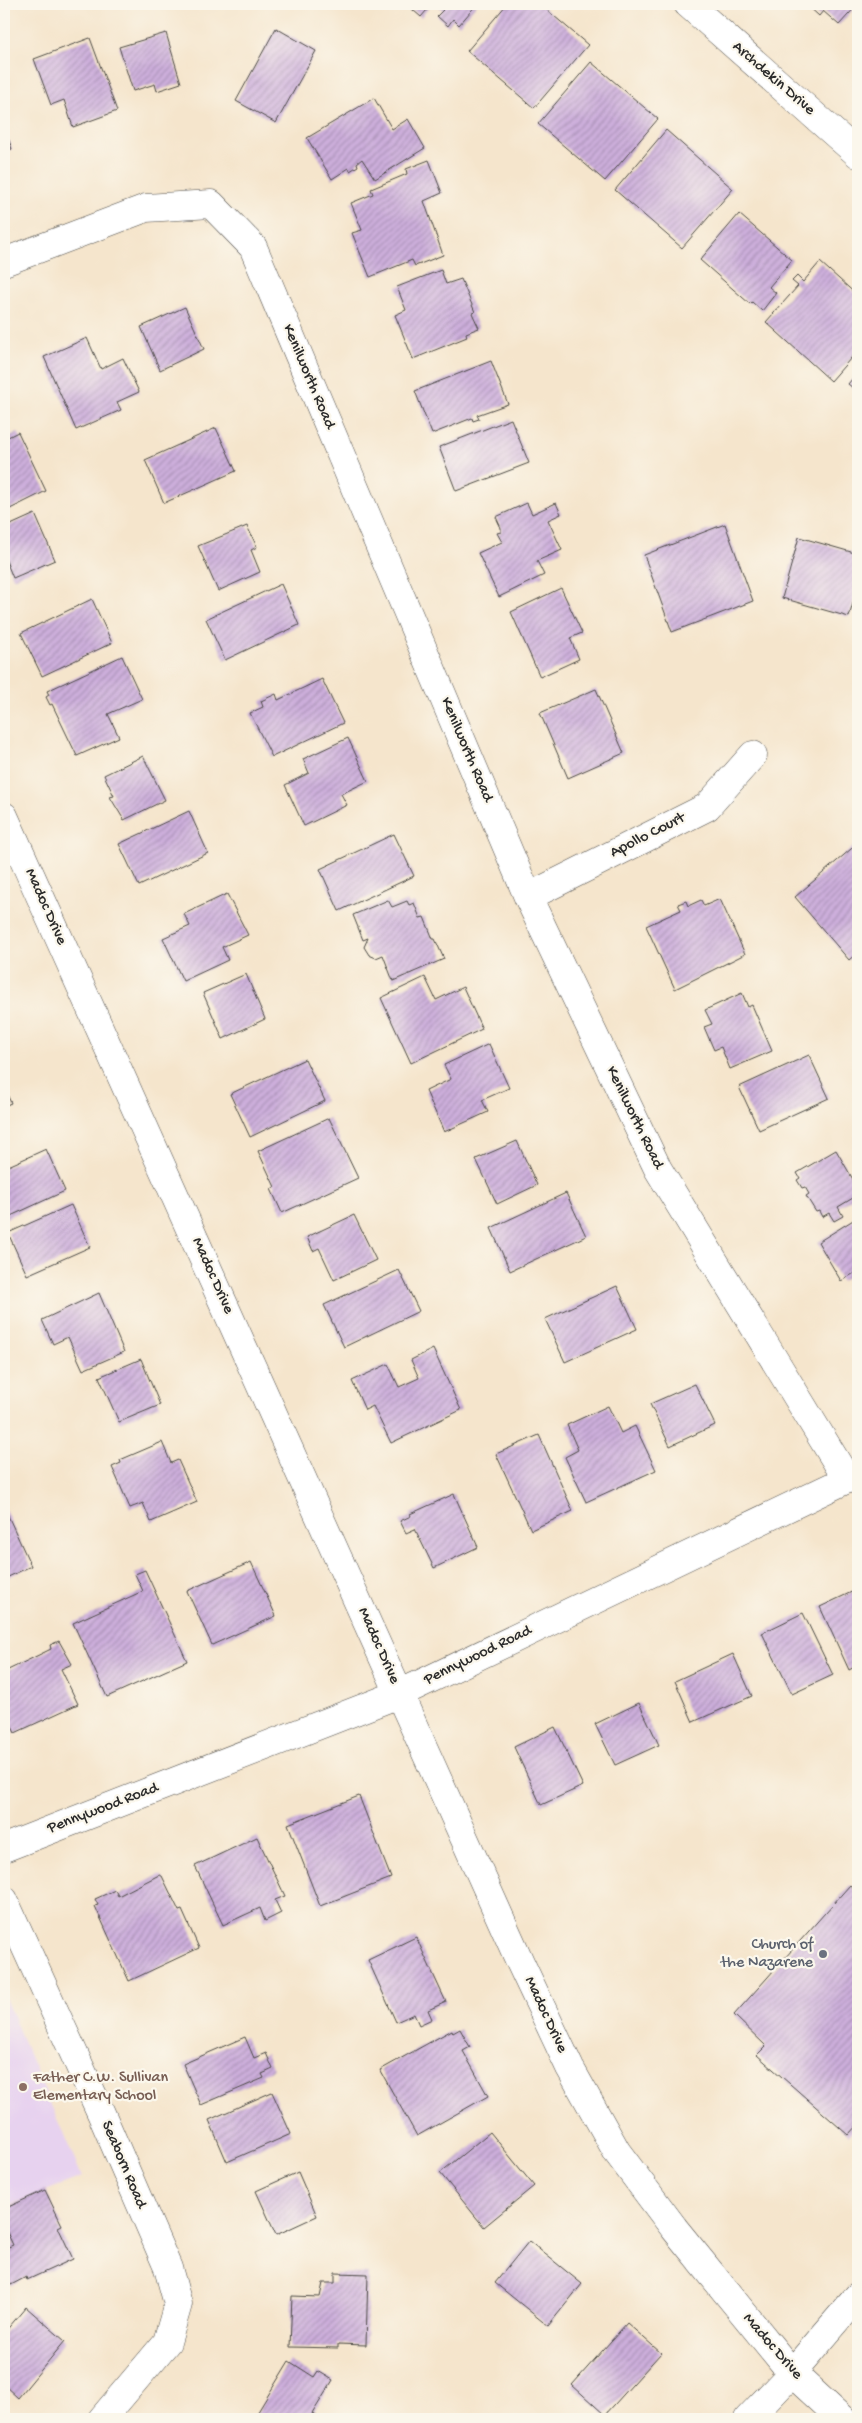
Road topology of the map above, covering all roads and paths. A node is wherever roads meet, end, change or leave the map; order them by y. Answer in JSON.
{"nodes":[{"id":1,"x":688,"y":4,"type":"edge"},
{"id":2,"x":858,"y":154,"type":"edge"},
{"id":3,"x":4,"y":262,"type":"edge"},
{"id":4,"x":753,"y":755,"type":"dead end"},
{"id":5,"x":4,"y":816,"type":"edge"},
{"id":6,"x":528,"y":897,"type":"junction"},
{"id":7,"x":852,"y":1477,"type":"edge"},
{"id":8,"x":399,"y":1694,"type":"junction"},
{"id":9,"x":4,"y":1848,"type":"edge"},
{"id":10,"x":4,"y":1900,"type":"edge"},
{"id":11,"x":858,"y":2296,"type":"edge"},
{"id":12,"x":792,"y":2373,"type":"junction"},
{"id":13,"x":102,"y":2419,"type":"edge"},
{"id":14,"x":748,"y":2419,"type":"edge"},
{"id":15,"x":842,"y":2419,"type":"edge"}],
"edges":[{"from":1,"to":2,"type":"street","name":"Archdekin Drive"},
{"from":3,"to":6,"type":"street","name":"Kenilworth Road"},
{"from":4,"to":6,"type":"street","name":"Apollo Court"},
{"from":5,"to":8,"type":"street","name":"Madoc Drive"},
{"from":6,"to":7,"type":"street","name":"Kenilworth Road"},
{"from":7,"to":8,"type":"street","name":"Pennywood Road"},
{"from":8,"to":9,"type":"street","name":"Pennywood Road"},
{"from":8,"to":12,"type":"street","name":"Madoc Drive"},
{"from":10,"to":13,"type":"street","name":"Seaborn Road"},
{"from":11,"to":12,"type":"street"},
{"from":12,"to":14,"type":"street"},
{"from":12,"to":15,"type":"street","name":"Madoc Drive"}]}
